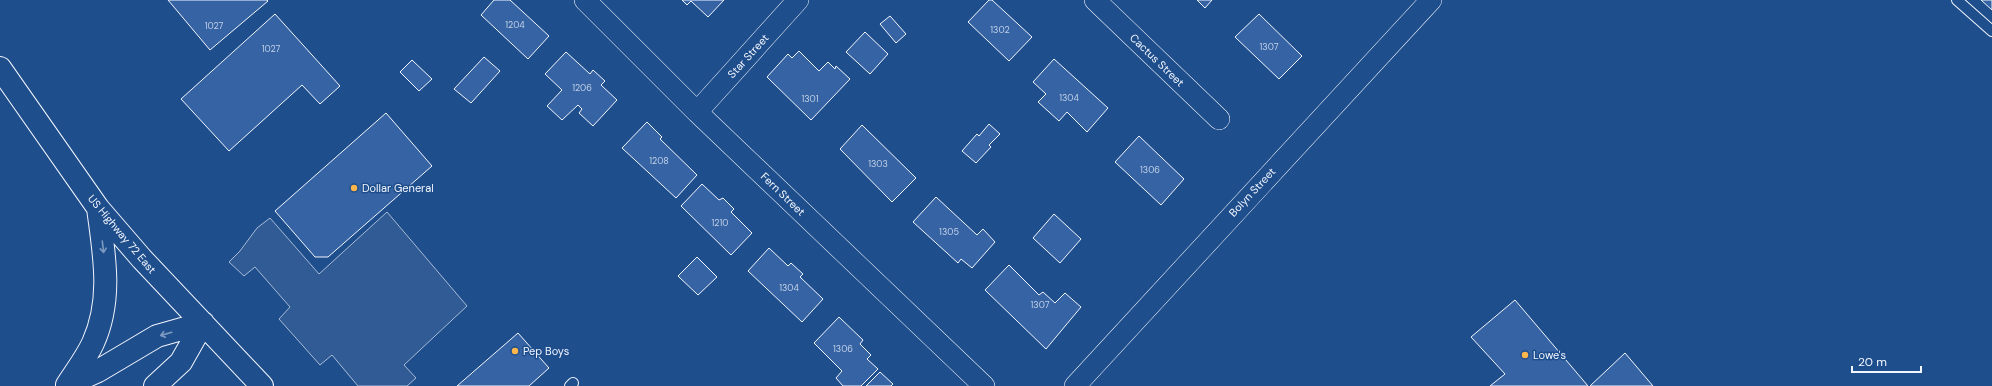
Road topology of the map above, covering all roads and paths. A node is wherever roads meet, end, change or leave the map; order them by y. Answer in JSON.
{"nodes":[{"id":1,"x":585,"y":0,"type":"edge"},
{"id":2,"x":798,"y":0,"type":"edge"},
{"id":3,"x":1095,"y":0,"type":"edge"},
{"id":4,"x":1431,"y":0,"type":"edge"},
{"id":5,"x":1957,"y":0,"type":"edge"},
{"id":6,"x":1992,"y":31,"type":"edge"},
{"id":7,"x":4,"y":73,"type":"edge"},
{"id":8,"x":697,"y":112,"type":"junction"},
{"id":9,"x":1220,"y":119,"type":"dead end"},
{"id":10,"x":98,"y":208,"type":"junction"},
{"id":11,"x":203,"y":323,"type":"junction"},
{"id":12,"x":65,"y":385,"type":"edge"},
{"id":13,"x":155,"y":386,"type":"edge"},
{"id":14,"x":262,"y":386,"type":"edge"},
{"id":15,"x":984,"y":386,"type":"edge"},
{"id":16,"x":1075,"y":386,"type":"edge"}],
"edges":[{"from":1,"to":8,"type":"street","name":"Fern Street"},
{"from":2,"to":8,"type":"street","name":"Star Street"},
{"from":3,"to":9,"type":"street","name":"Cactus Street"},
{"from":4,"to":16,"type":"street","name":"Bolyn Street"},
{"from":5,"to":6,"type":"lane"},
{"from":7,"to":10,"type":"highway","name":"US Highway 72 East"},
{"from":8,"to":15,"type":"street","name":"Fern Street"},
{"from":10,"to":11,"type":"highway","name":"US Highway 72 East"},
{"from":10,"to":12,"type":"highway","one_way":true},
{"from":11,"to":12,"type":"highway","one_way":true},
{"from":11,"to":13,"type":"highway"},
{"from":11,"to":14,"type":"highway","name":"US Highway 72 East"}]}
